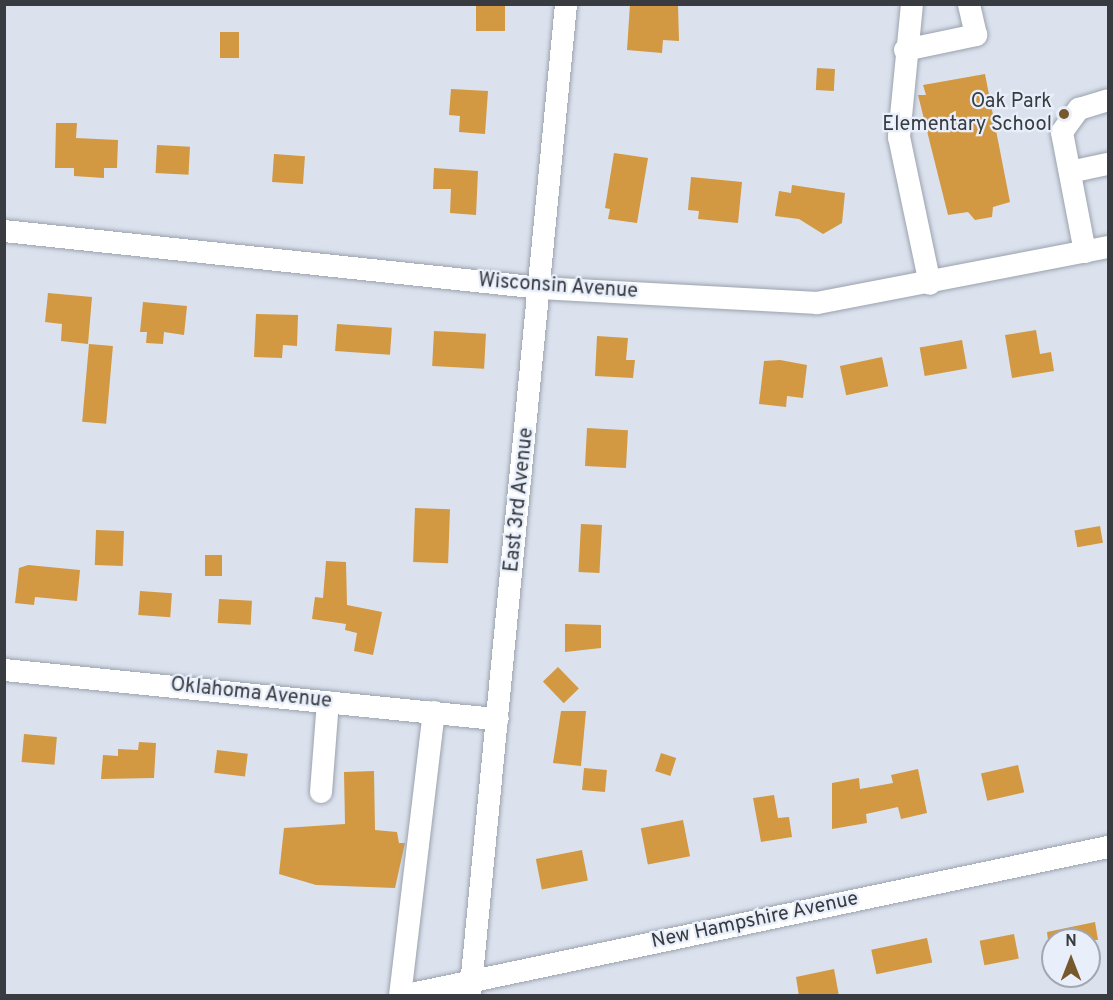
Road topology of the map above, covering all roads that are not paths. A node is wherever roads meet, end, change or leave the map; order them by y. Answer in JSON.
{"nodes":[{"id":1,"x":566,"y":4,"type":"edge"},
{"id":2,"x":912,"y":4,"type":"edge"},
{"id":3,"x":969,"y":4,"type":"edge"},
{"id":4,"x":905,"y":50,"type":"junction"},
{"id":5,"x":1108,"y":100,"type":"edge"},
{"id":6,"x":1108,"y":164,"type":"edge"},
{"id":7,"x":1070,"y":172,"type":"junction"},
{"id":8,"x":4,"y":231,"type":"edge"},
{"id":9,"x":1108,"y":247,"type":"edge"},
{"id":10,"x":1085,"y":252,"type":"junction"},
{"id":11,"x":930,"y":284,"type":"junction"},
{"id":12,"x":542,"y":288,"type":"junction"},
{"id":13,"x":4,"y":670,"type":"edge"},
{"id":14,"x":328,"y":702,"type":"junction"},
{"id":15,"x":434,"y":712,"type":"junction"},
{"id":16,"x":498,"y":718,"type":"junction"},
{"id":17,"x":321,"y":792,"type":"dead end"},
{"id":18,"x":1108,"y":847,"type":"edge"},
{"id":19,"x":470,"y":989,"type":"edge"},
{"id":20,"x":401,"y":996,"type":"edge"}],
"edges":[{"from":1,"to":12,"type":"street","name":"East 3rd Avenue"},
{"from":2,"to":4,"type":"street"},
{"from":3,"to":4,"type":"street"},
{"from":4,"to":11,"type":"street"},
{"from":5,"to":7,"type":"street"},
{"from":6,"to":7,"type":"street"},
{"from":7,"to":10,"type":"street"},
{"from":8,"to":12,"type":"street","name":"Wisconsin Avenue"},
{"from":9,"to":10,"type":"street","name":"Wisconsin Avenue"},
{"from":10,"to":11,"type":"street","name":"Wisconsin Avenue"},
{"from":11,"to":12,"type":"street","name":"Wisconsin Avenue"},
{"from":12,"to":16,"type":"street","name":"East 3rd Avenue"},
{"from":13,"to":14,"type":"street","name":"Oklahoma Avenue"},
{"from":14,"to":15,"type":"street","name":"Oklahoma Avenue"},
{"from":14,"to":17,"type":"street"},
{"from":15,"to":16,"type":"street","name":"Oklahoma Avenue"},
{"from":15,"to":20,"type":"street"},
{"from":16,"to":19,"type":"street","name":"East 3rd Avenue"},
{"from":18,"to":19,"type":"street","name":"New Hampshire Avenue"},
{"from":19,"to":20,"type":"street","name":"New Hampshire Avenue"}]}
